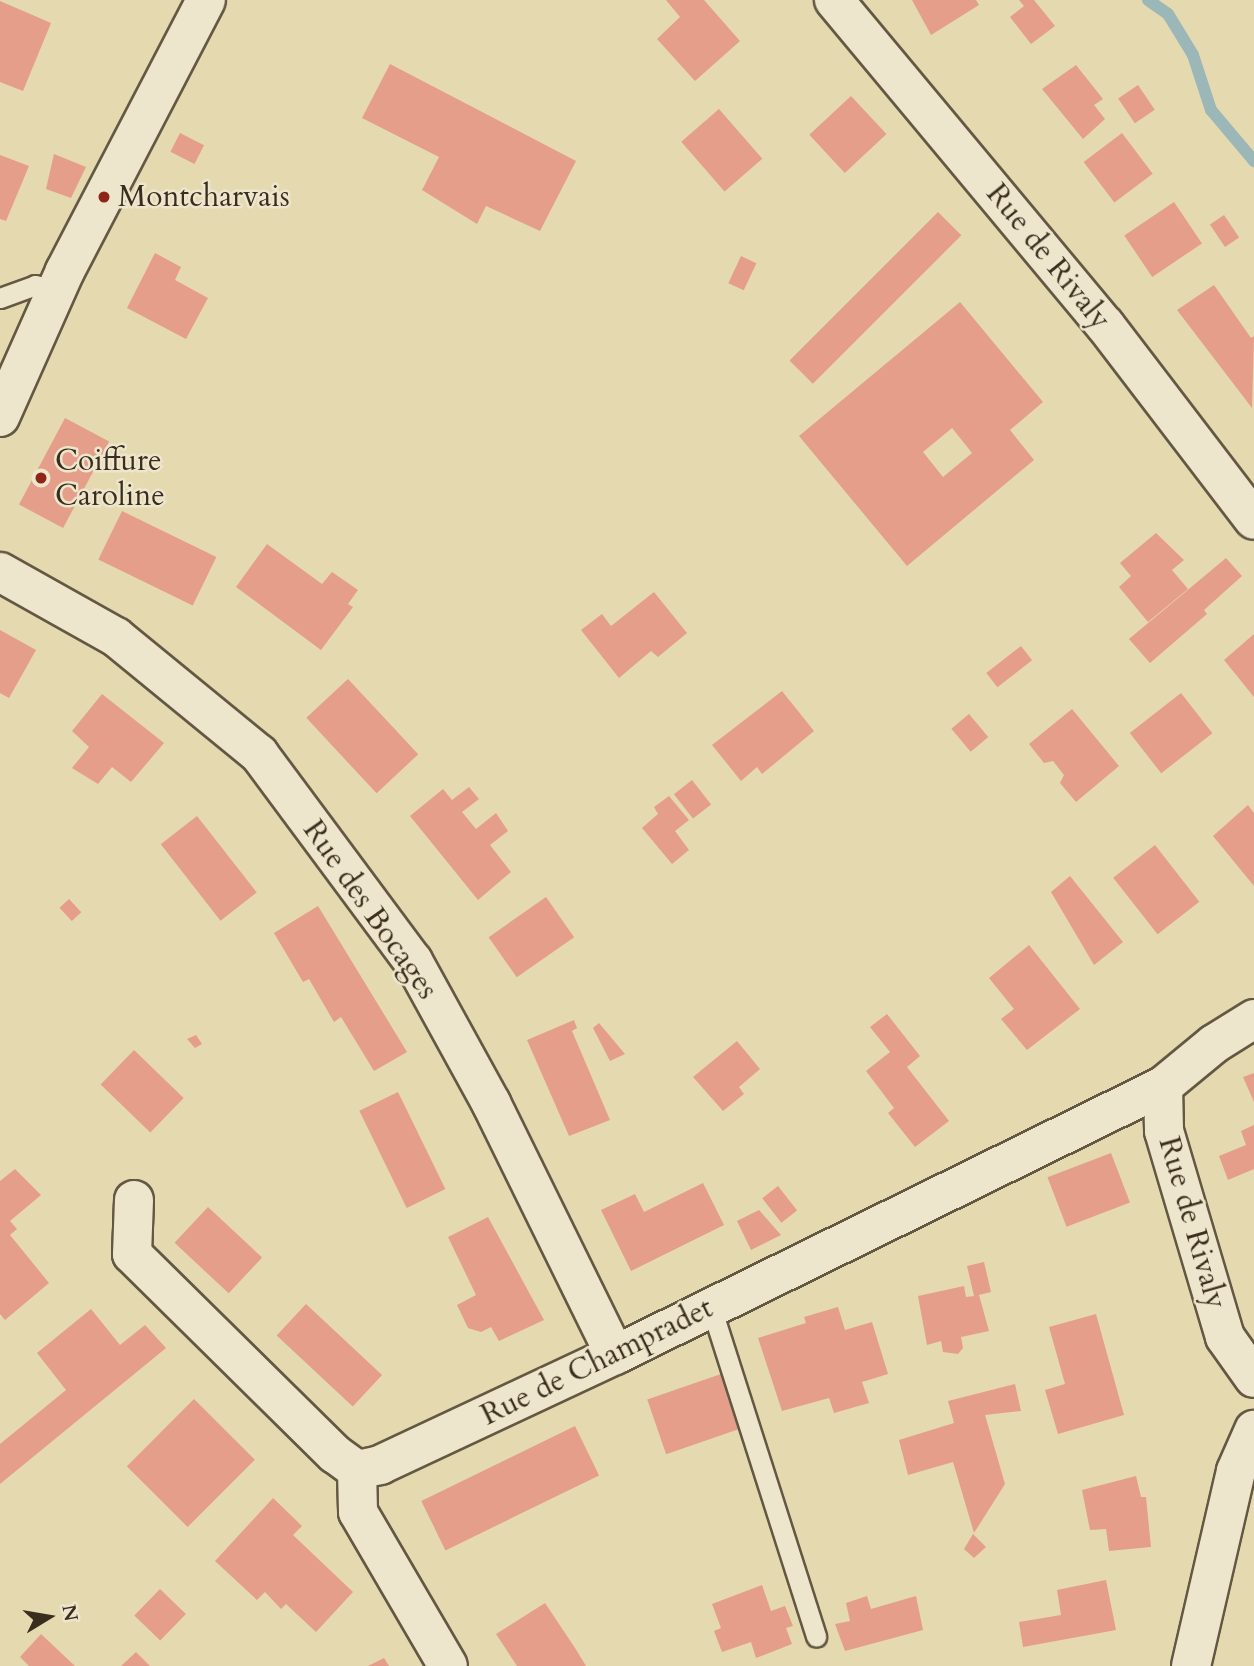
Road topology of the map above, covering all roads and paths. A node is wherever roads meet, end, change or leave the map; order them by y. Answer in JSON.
{"nodes":[{"id":1,"x":206,"y":0,"type":"edge"},
{"id":2,"x":834,"y":0,"type":"edge"},
{"id":3,"x":57,"y":291,"type":"junction"},
{"id":4,"x":0,"y":298,"type":"edge"},
{"id":5,"x":0,"y":417,"type":"edge"},
{"id":6,"x":1254,"y":520,"type":"edge"},
{"id":7,"x":0,"y":572,"type":"edge"},
{"id":8,"x":1254,"y":1019,"type":"edge"},
{"id":9,"x":1163,"y":1086,"type":"junction"},
{"id":10,"x":134,"y":1200,"type":"dead end"},
{"id":11,"x":711,"y":1307,"type":"junction"},
{"id":12,"x":615,"y":1355,"type":"junction"},
{"id":13,"x":1254,"y":1378,"type":"edge"},
{"id":14,"x":1254,"y":1430,"type":"edge"},
{"id":15,"x":356,"y":1470,"type":"junction"},
{"id":16,"x":816,"y":1637,"type":"dead end"},
{"id":17,"x":447,"y":1666,"type":"edge"},
{"id":18,"x":1191,"y":1666,"type":"edge"}],
"edges":[{"from":1,"to":3,"type":"street"},
{"from":2,"to":6,"type":"street","name":"Rue de Rivaly"},
{"from":3,"to":4,"type":"lane"},
{"from":3,"to":5,"type":"street"},
{"from":7,"to":12,"type":"street","name":"Rue des Bocages"},
{"from":8,"to":9,"type":"street"},
{"from":9,"to":11,"type":"street","name":"Rue de Champradet"},
{"from":9,"to":13,"type":"street","name":"Rue de Rivaly"},
{"from":10,"to":15,"type":"street"},
{"from":11,"to":12,"type":"street","name":"Rue de Champradet"},
{"from":11,"to":16,"type":"lane"},
{"from":12,"to":15,"type":"street","name":"Rue de Champradet"},
{"from":14,"to":18,"type":"street"},
{"from":15,"to":17,"type":"street"}]}
